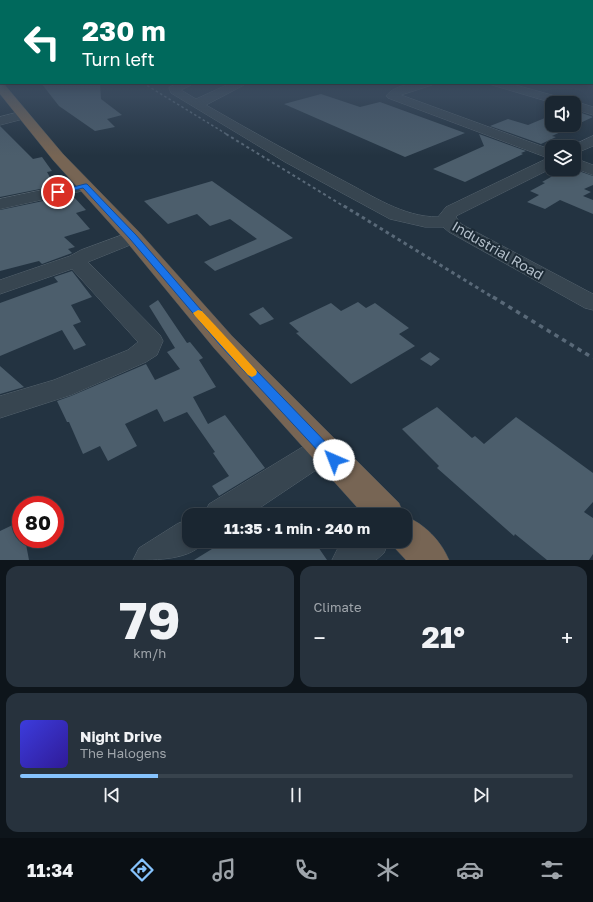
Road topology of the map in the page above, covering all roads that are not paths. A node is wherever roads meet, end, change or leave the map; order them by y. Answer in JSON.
{"nodes":[{"id":1,"x":14,"y":104,"type":"edge"},
{"id":2,"x":196,"y":104,"type":"edge"},
{"id":3,"x":414,"y":104,"type":"edge"},
{"id":4,"x":199,"y":106,"type":"joint"},
{"id":5,"x":581,"y":107,"type":"edge"},
{"id":6,"x":593,"y":110,"type":"edge"},
{"id":7,"x":23,"y":115,"type":"junction"},
{"id":8,"x":0,"y":120,"type":"edge"},
{"id":9,"x":593,"y":140,"type":"edge"},
{"id":10,"x":581,"y":146,"type":"edge"},
{"id":11,"x":545,"y":152,"type":"edge"},
{"id":12,"x":545,"y":165,"type":"edge"},
{"id":13,"x":581,"y":166,"type":"edge"},
{"id":14,"x":593,"y":170,"type":"edge"},
{"id":15,"x":85,"y":186,"type":"junction"},
{"id":16,"x":0,"y":204,"type":"edge"},
{"id":17,"x":448,"y":222,"type":"junction"},
{"id":18,"x":133,"y":237,"type":"junction"},
{"id":19,"x":77,"y":260,"type":"junction"},
{"id":20,"x":0,"y":287,"type":"edge"},
{"id":21,"x":593,"y":303,"type":"edge"},
{"id":22,"x":0,"y":407,"type":"edge"},
{"id":23,"x":324,"y":449,"type":"junction"},
{"id":24,"x":232,"y":508,"type":"edge"},
{"id":25,"x":380,"y":508,"type":"edge"},
{"id":26,"x":412,"y":540,"type":"edge"},
{"id":27,"x":182,"y":541,"type":"edge"},
{"id":28,"x":364,"y":548,"type":"edge"},
{"id":29,"x":152,"y":560,"type":"edge"},
{"id":30,"x":350,"y":560,"type":"edge"},
{"id":31,"x":431,"y":560,"type":"edge"}],
"edges":[{"from":1,"to":7,"type":"highway"},
{"from":2,"to":4,"type":"street"},
{"from":3,"to":11,"type":"street"},
{"from":4,"to":17,"type":"street"},
{"from":5,"to":6,"type":"street"},
{"from":7,"to":8,"type":"street"},
{"from":7,"to":15,"type":"highway"},
{"from":9,"to":10,"type":"street"},
{"from":12,"to":17,"type":"street","name":"Industrial Road"},
{"from":13,"to":14,"type":"street"},
{"from":15,"to":16,"type":"street"},
{"from":15,"to":18,"type":"highway"},
{"from":17,"to":21,"type":"street","name":"Industrial Road"},
{"from":18,"to":19,"type":"street"},
{"from":18,"to":23,"type":"highway"},
{"from":19,"to":20,"type":"street"},
{"from":19,"to":22,"type":"street"},
{"from":23,"to":24,"type":"street"},
{"from":23,"to":25,"type":"highway"},
{"from":26,"to":31,"type":"highway"},
{"from":27,"to":29,"type":"street"},
{"from":28,"to":30,"type":"street"}]}
